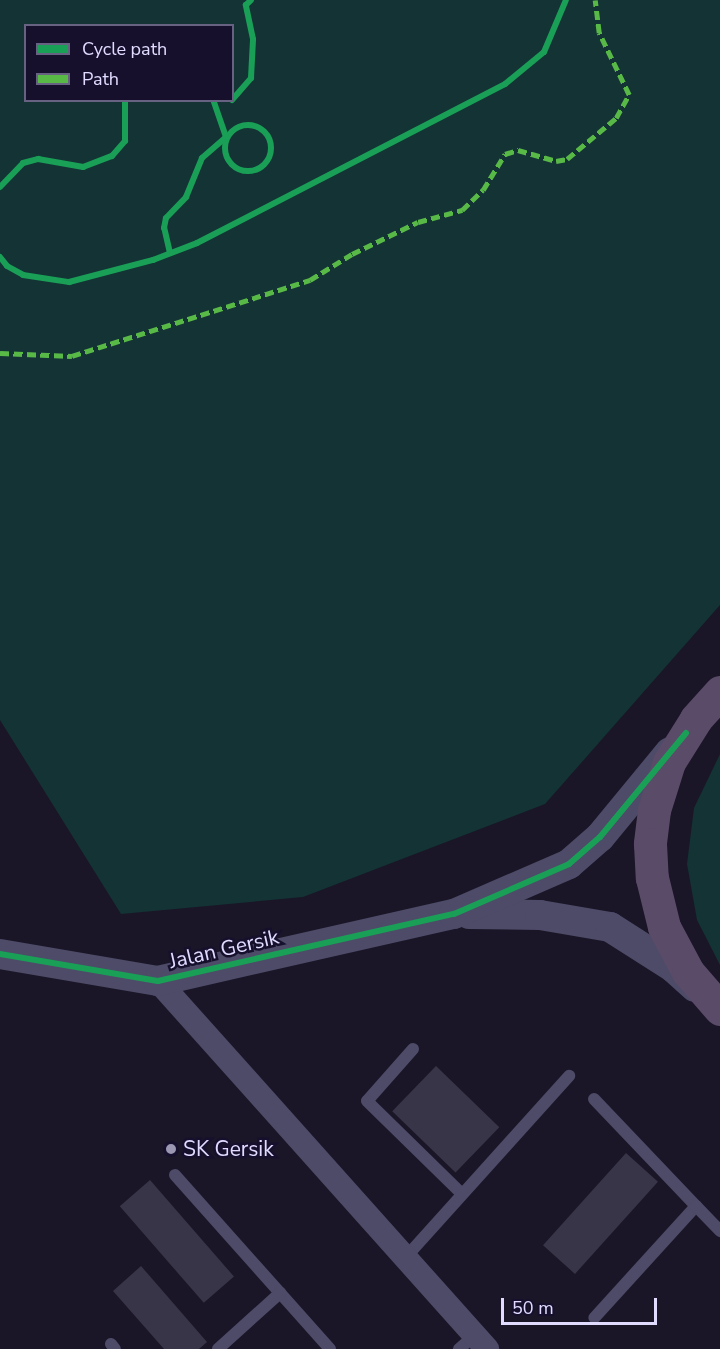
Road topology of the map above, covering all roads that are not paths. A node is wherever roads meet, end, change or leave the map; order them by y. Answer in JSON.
{"nodes":[{"id":1,"x":720,"y":692,"type":"edge"},
{"id":2,"x":686,"y":733,"type":"junction"},
{"id":3,"x":454,"y":914,"type":"junction"},
{"id":4,"x":0,"y":954,"type":"edge"},
{"id":5,"x":158,"y":981,"type":"junction"},
{"id":6,"x":720,"y":1009,"type":"edge"},
{"id":7,"x":413,"y":1049,"type":"dead end"},
{"id":8,"x":569,"y":1076,"type":"dead end"},
{"id":9,"x":594,"y":1099,"type":"dead end"},
{"id":10,"x":175,"y":1175,"type":"dead end"},
{"id":11,"x":462,"y":1194,"type":"junction"},
{"id":12,"x":696,"y":1206,"type":"junction"},
{"id":13,"x":720,"y":1232,"type":"edge"},
{"id":14,"x":406,"y":1257,"type":"junction"},
{"id":15,"x":280,"y":1293,"type":"junction"},
{"id":16,"x":594,"y":1318,"type":"dead end"},
{"id":17,"x":473,"y":1345,"type":"edge"},
{"id":18,"x":219,"y":1349,"type":"edge"},
{"id":19,"x":330,"y":1349,"type":"edge"}],
"edges":[{"from":1,"to":2,"type":"highway"},
{"from":2,"to":3,"type":"street"},
{"from":2,"to":6,"type":"highway"},
{"from":3,"to":5,"type":"street","name":"Jalan Gersik"},
{"from":3,"to":6,"type":"street"},
{"from":4,"to":5,"type":"street","name":"Jalan Gersik"},
{"from":5,"to":14,"type":"street"},
{"from":7,"to":11,"type":"lane"},
{"from":8,"to":11,"type":"lane"},
{"from":9,"to":12,"type":"lane"},
{"from":10,"to":15,"type":"lane"},
{"from":11,"to":14,"type":"lane"},
{"from":12,"to":13,"type":"lane"},
{"from":12,"to":16,"type":"lane"},
{"from":14,"to":17,"type":"street"},
{"from":15,"to":18,"type":"lane"},
{"from":15,"to":19,"type":"lane"}]}
